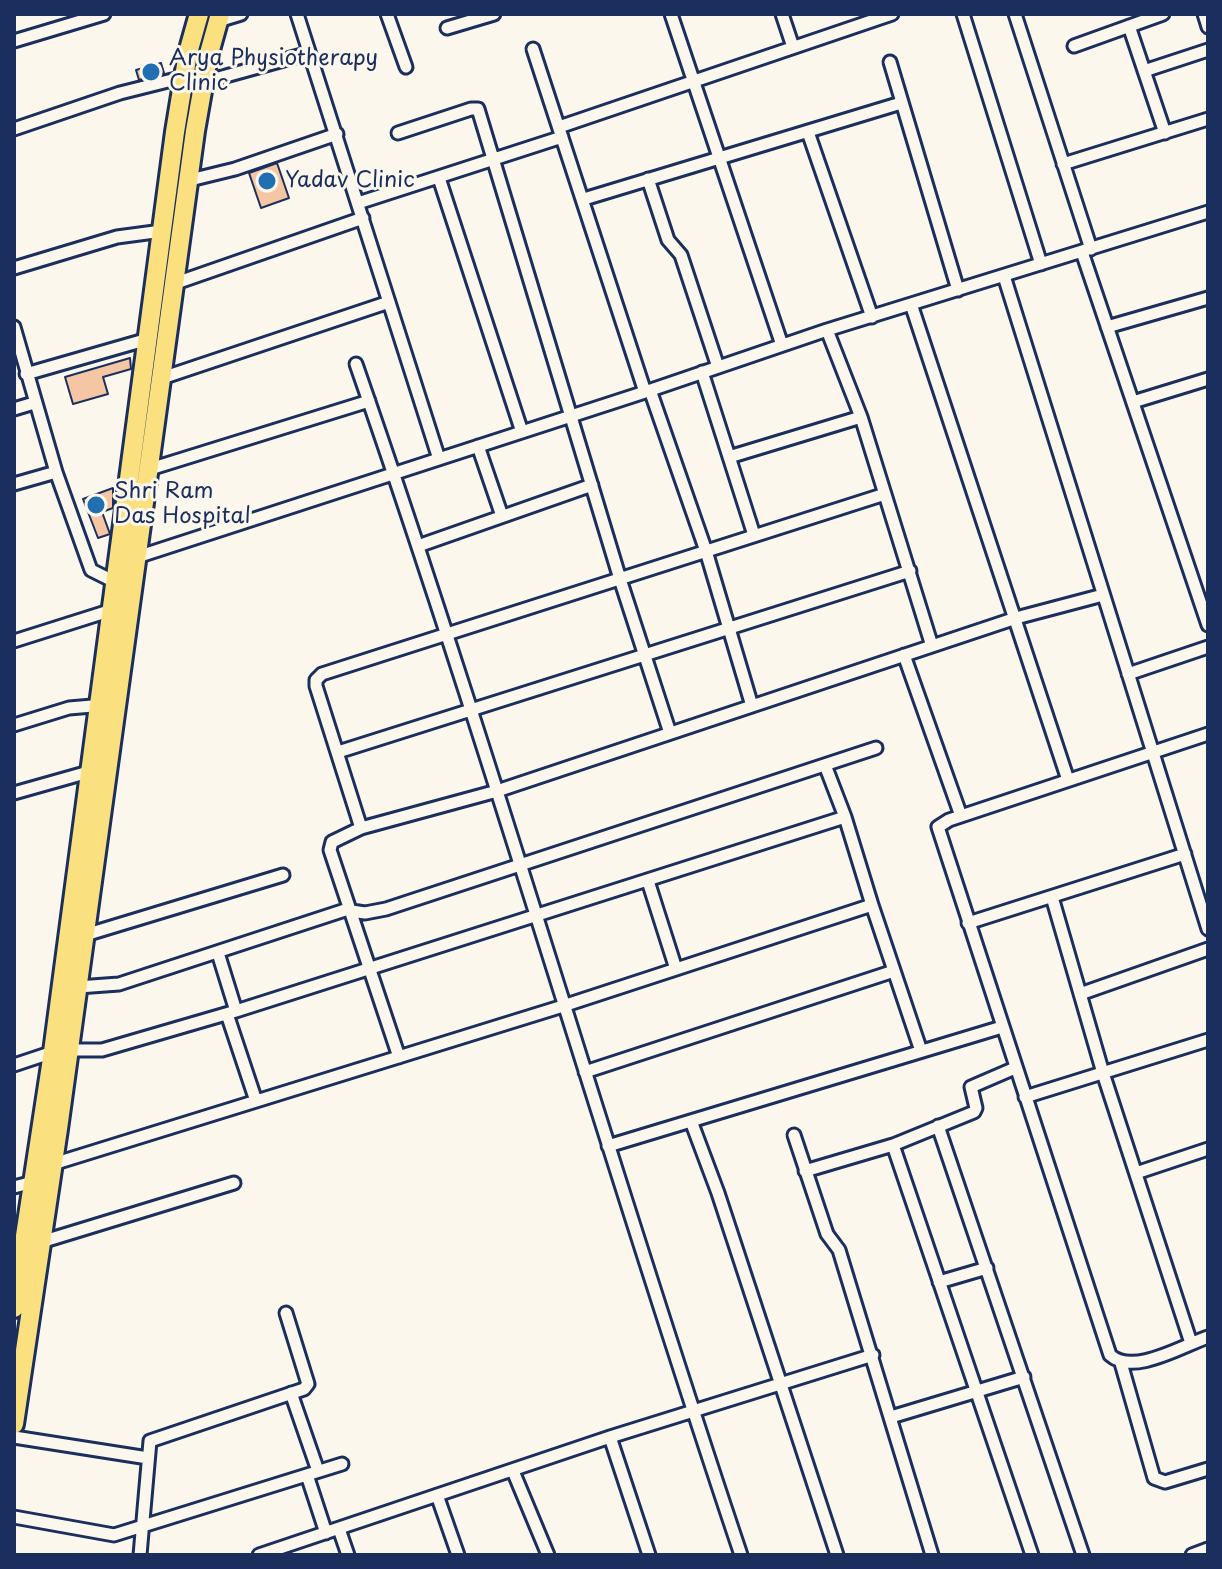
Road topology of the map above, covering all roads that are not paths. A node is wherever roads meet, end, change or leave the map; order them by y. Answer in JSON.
{"nodes":[{"id":1,"x":104,"y":14,"type":"edge"},
{"id":2,"x":199,"y":14,"type":"edge"},
{"id":3,"x":241,"y":14,"type":"edge"},
{"id":4,"x":297,"y":14,"type":"edge"},
{"id":5,"x":387,"y":14,"type":"edge"},
{"id":6,"x":671,"y":14,"type":"edge"},
{"id":7,"x":782,"y":14,"type":"edge"},
{"id":8,"x":892,"y":14,"type":"edge"},
{"id":9,"x":963,"y":14,"type":"edge"},
{"id":10,"x":1015,"y":14,"type":"edge"},
{"id":11,"x":1163,"y":14,"type":"edge"},
{"id":12,"x":1204,"y":14,"type":"edge"},
{"id":13,"x":489,"y":15,"type":"edge"},
{"id":14,"x":870,"y":17,"type":"edge"},
{"id":15,"x":219,"y":18,"type":"edge"},
{"id":16,"x":1129,"y":26,"type":"junction"},
{"id":17,"x":1208,"y":27,"type":"edge"},
{"id":18,"x":447,"y":28,"type":"dead end"},
{"id":19,"x":14,"y":41,"type":"edge"},
{"id":20,"x":1074,"y":46,"type":"dead end"},
{"id":21,"x":793,"y":47,"type":"junction"},
{"id":22,"x":533,"y":49,"type":"dead end"},
{"id":23,"x":1208,"y":50,"type":"edge"},
{"id":24,"x":309,"y":53,"type":"junction"},
{"id":25,"x":890,"y":62,"type":"dead end"},
{"id":26,"x":406,"y":67,"type":"dead end"},
{"id":27,"x":1144,"y":71,"type":"junction"},
{"id":28,"x":184,"y":77,"type":"junction"},
{"id":29,"x":695,"y":81,"type":"junction"},
{"id":30,"x":204,"y":82,"type":"junction"},
{"id":31,"x":901,"y":103,"type":"junction"},
{"id":32,"x":1208,"y":119,"type":"edge"},
{"id":33,"x":14,"y":129,"type":"edge"},
{"id":34,"x":561,"y":132,"type":"junction"},
{"id":35,"x":808,"y":132,"type":"junction"},
{"id":36,"x":398,"y":133,"type":"dead end"},
{"id":37,"x":1165,"y":133,"type":"junction"},
{"id":38,"x":337,"y":134,"type":"junction"},
{"id":39,"x":719,"y":157,"type":"junction"},
{"id":40,"x":494,"y":160,"type":"junction"},
{"id":41,"x":1063,"y":164,"type":"junction"},
{"id":42,"x":439,"y":178,"type":"junction"},
{"id":43,"x":648,"y":179,"type":"junction"},
{"id":44,"x":190,"y":180,"type":"junction"},
{"id":45,"x":584,"y":199,"type":"junction"},
{"id":46,"x":358,"y":203,"type":"junction"},
{"id":47,"x":1208,"y":212,"type":"edge"},
{"id":48,"x":363,"y":218,"type":"junction"},
{"id":49,"x":162,"y":231,"type":"junction"},
{"id":50,"x":1086,"y":250,"type":"junction"},
{"id":51,"x":1041,"y":264,"type":"junction"},
{"id":52,"x":14,"y":268,"type":"edge"},
{"id":53,"x":1004,"y":276,"type":"junction"},
{"id":54,"x":176,"y":283,"type":"junction"},
{"id":55,"x":958,"y":290,"type":"junction"},
{"id":56,"x":1208,"y":298,"type":"edge"},
{"id":57,"x":389,"y":302,"type":"junction"},
{"id":58,"x":911,"y":304,"type":"junction"},
{"id":59,"x":872,"y":317,"type":"junction"},
{"id":60,"x":1107,"y":327,"type":"junction"},
{"id":61,"x":827,"y":330,"type":"junction"},
{"id":62,"x":15,"y":332,"type":"edge"},
{"id":63,"x":148,"y":339,"type":"junction"},
{"id":64,"x":782,"y":345,"type":"junction"},
{"id":65,"x":356,"y":364,"type":"dead end"},
{"id":66,"x":718,"y":367,"type":"junction"},
{"id":67,"x":702,"y":372,"type":"junction"},
{"id":68,"x":26,"y":374,"type":"junction"},
{"id":69,"x":162,"y":378,"type":"junction"},
{"id":70,"x":1208,"y":379,"type":"edge"},
{"id":71,"x":648,"y":391,"type":"junction"},
{"id":72,"x":369,"y":401,"type":"junction"},
{"id":73,"x":1133,"y":402,"type":"junction"},
{"id":74,"x":34,"y":403,"type":"junction"},
{"id":75,"x":14,"y":409,"type":"edge"},
{"id":76,"x":571,"y":415,"type":"junction"},
{"id":77,"x":861,"y":417,"type":"junction"},
{"id":78,"x":522,"y":432,"type":"junction"},
{"id":79,"x":478,"y":446,"type":"junction"},
{"id":80,"x":729,"y":457,"type":"junction"},
{"id":81,"x":439,"y":459,"type":"junction"},
{"id":82,"x":150,"y":469,"type":"junction"},
{"id":83,"x":56,"y":472,"type":"junction"},
{"id":84,"x":393,"y":474,"type":"junction"},
{"id":85,"x":14,"y":484,"type":"edge"},
{"id":86,"x":592,"y":485,"type":"junction"},
{"id":87,"x":885,"y":494,"type":"junction"},
{"id":88,"x":502,"y":516,"type":"junction"},
{"id":89,"x":754,"y":535,"type":"junction"},
{"id":90,"x":418,"y":546,"type":"junction"},
{"id":91,"x":706,"y":551,"type":"junction"},
{"id":92,"x":137,"y":557,"type":"junction"},
{"id":93,"x":910,"y":571,"type":"junction"},
{"id":94,"x":620,"y":579,"type":"junction"},
{"id":95,"x":115,"y":582,"type":"junction"},
{"id":96,"x":1103,"y":595,"type":"junction"},
{"id":97,"x":112,"y":610,"type":"junction"},
{"id":98,"x":1016,"y":618,"type":"junction"},
{"id":99,"x":1208,"y":625,"type":"edge"},
{"id":100,"x":730,"y":627,"type":"junction"},
{"id":101,"x":446,"y":635,"type":"junction"},
{"id":102,"x":14,"y":641,"type":"edge"},
{"id":103,"x":932,"y":646,"type":"junction"},
{"id":104,"x":1208,"y":647,"type":"edge"},
{"id":105,"x":646,"y":655,"type":"junction"},
{"id":106,"x":904,"y":655,"type":"junction"},
{"id":107,"x":1128,"y":674,"type":"junction"},
{"id":108,"x":109,"y":705,"type":"junction"},
{"id":109,"x":752,"y":706,"type":"junction"},
{"id":110,"x":472,"y":711,"type":"junction"},
{"id":111,"x":14,"y":725,"type":"edge"},
{"id":112,"x":670,"y":733,"type":"junction"},
{"id":113,"x":1208,"y":734,"type":"edge"},
{"id":114,"x":876,"y":748,"type":"dead end"},
{"id":115,"x":338,"y":752,"type":"junction"},
{"id":116,"x":1152,"y":752,"type":"junction"},
{"id":117,"x":825,"y":765,"type":"junction"},
{"id":118,"x":92,"y":771,"type":"junction"},
{"id":119,"x":1068,"y":780,"type":"junction"},
{"id":120,"x":497,"y":791,"type":"junction"},
{"id":121,"x":14,"y":793,"type":"edge"},
{"id":122,"x":961,"y":816,"type":"junction"},
{"id":123,"x":845,"y":817,"type":"junction"},
{"id":124,"x":361,"y":828,"type":"junction"},
{"id":125,"x":1185,"y":854,"type":"junction"},
{"id":126,"x":521,"y":865,"type":"junction"},
{"id":127,"x":283,"y":875,"type":"dead end"},
{"id":128,"x":648,"y":881,"type":"junction"},
{"id":129,"x":1052,"y":897,"type":"junction"},
{"id":130,"x":872,"y":905,"type":"junction"},
{"id":131,"x":349,"y":910,"type":"junction"},
{"id":132,"x":537,"y":917,"type":"junction"},
{"id":133,"x":968,"y":923,"type":"junction"},
{"id":134,"x":1208,"y":929,"type":"edge"},
{"id":135,"x":85,"y":935,"type":"junction"},
{"id":136,"x":1208,"y":949,"type":"edge"},
{"id":137,"x":218,"y":953,"type":"junction"},
{"id":138,"x":676,"y":969,"type":"junction"},
{"id":139,"x":369,"y":970,"type":"junction"},
{"id":140,"x":894,"y":971,"type":"junction"},
{"id":141,"x":78,"y":987,"type":"junction"},
{"id":142,"x":1080,"y":994,"type":"junction"},
{"id":143,"x":563,"y":1006,"type":"junction"},
{"id":144,"x":232,"y":1013,"type":"junction"},
{"id":145,"x":1002,"y":1027,"type":"junction"},
{"id":146,"x":1208,"y":1040,"type":"edge"},
{"id":147,"x":61,"y":1051,"type":"junction"},
{"id":148,"x":921,"y":1051,"type":"junction"},
{"id":149,"x":399,"y":1057,"type":"junction"},
{"id":150,"x":14,"y":1065,"type":"edge"},
{"id":151,"x":1015,"y":1068,"type":"junction"},
{"id":152,"x":585,"y":1072,"type":"junction"},
{"id":153,"x":1103,"y":1073,"type":"junction"},
{"id":154,"x":1025,"y":1097,"type":"junction"},
{"id":155,"x":256,"y":1101,"type":"junction"},
{"id":156,"x":691,"y":1121,"type":"junction"},
{"id":157,"x":938,"y":1126,"type":"junction"},
{"id":158,"x":794,"y":1135,"type":"dead end"},
{"id":159,"x":893,"y":1145,"type":"junction"},
{"id":160,"x":608,"y":1146,"type":"junction"},
{"id":161,"x":1208,"y":1149,"type":"edge"},
{"id":162,"x":53,"y":1164,"type":"junction"},
{"id":163,"x":805,"y":1171,"type":"junction"},
{"id":164,"x":1136,"y":1173,"type":"junction"},
{"id":165,"x":33,"y":1182,"type":"junction"},
{"id":166,"x":234,"y":1183,"type":"dead end"},
{"id":167,"x":14,"y":1187,"type":"edge"},
{"id":168,"x":41,"y":1242,"type":"junction"},
{"id":169,"x":987,"y":1268,"type":"junction"},
{"id":170,"x":939,"y":1282,"type":"junction"},
{"id":171,"x":14,"y":1308,"type":"edge"},
{"id":172,"x":286,"y":1313,"type":"dead end"},
{"id":173,"x":1208,"y":1337,"type":"edge"},
{"id":174,"x":1191,"y":1343,"type":"junction"},
{"id":175,"x":873,"y":1355,"type":"junction"},
{"id":176,"x":1121,"y":1363,"type":"junction"},
{"id":177,"x":1024,"y":1377,"type":"junction"},
{"id":178,"x":782,"y":1385,"type":"junction"},
{"id":179,"x":977,"y":1392,"type":"junction"},
{"id":180,"x":291,"y":1393,"type":"junction"},
{"id":181,"x":693,"y":1412,"type":"junction"},
{"id":182,"x":891,"y":1417,"type":"junction"},
{"id":183,"x":14,"y":1424,"type":"edge"},
{"id":184,"x":14,"y":1437,"type":"edge"},
{"id":185,"x":610,"y":1437,"type":"junction"},
{"id":186,"x":148,"y":1458,"type":"junction"},
{"id":187,"x":342,"y":1464,"type":"dead end"},
{"id":188,"x":1208,"y":1469,"type":"edge"},
{"id":189,"x":513,"y":1471,"type":"junction"},
{"id":190,"x":312,"y":1473,"type":"junction"},
{"id":191,"x":437,"y":1495,"type":"junction"},
{"id":192,"x":14,"y":1517,"type":"edge"},
{"id":193,"x":144,"y":1525,"type":"junction"},
{"id":194,"x":339,"y":1529,"type":"junction"},
{"id":195,"x":326,"y":1533,"type":"junction"},
{"id":196,"x":140,"y":1555,"type":"edge"},
{"id":197,"x":259,"y":1555,"type":"edge"},
{"id":198,"x":348,"y":1555,"type":"edge"},
{"id":199,"x":458,"y":1555,"type":"edge"},
{"id":200,"x":548,"y":1555,"type":"edge"},
{"id":201,"x":649,"y":1555,"type":"edge"},
{"id":202,"x":741,"y":1555,"type":"edge"},
{"id":203,"x":837,"y":1555,"type":"edge"},
{"id":204,"x":932,"y":1555,"type":"edge"},
{"id":205,"x":1032,"y":1555,"type":"edge"},
{"id":206,"x":1083,"y":1555,"type":"edge"}],
"edges":[{"from":1,"to":19,"type":"street"},
{"from":2,"to":28,"type":"main road"},
{"from":3,"to":15,"type":"street"},
{"from":4,"to":24,"type":"street"},
{"from":5,"to":26,"type":"street"},
{"from":6,"to":29,"type":"street"},
{"from":7,"to":21,"type":"street"},
{"from":8,"to":14,"type":"street"},
{"from":9,"to":51,"type":"street"},
{"from":10,"to":41,"type":"street"},
{"from":11,"to":16,"type":"street"},
{"from":12,"to":17,"type":"street"},
{"from":13,"to":18,"type":"street"},
{"from":14,"to":21,"type":"street"},
{"from":15,"to":30,"type":"main road"},
{"from":16,"to":20,"type":"street"},
{"from":16,"to":27,"type":"street"},
{"from":21,"to":29,"type":"street"},
{"from":22,"to":34,"type":"street"},
{"from":23,"to":27,"type":"street"},
{"from":24,"to":30,"type":"street"},
{"from":24,"to":38,"type":"street"},
{"from":25,"to":31,"type":"street"},
{"from":27,"to":37,"type":"street"},
{"from":28,"to":33,"type":"street"},
{"from":28,"to":49,"type":"main road"},
{"from":29,"to":34,"type":"street"},
{"from":29,"to":39,"type":"street"},
{"from":30,"to":44,"type":"main road"},
{"from":31,"to":35,"type":"street"},
{"from":31,"to":55,"type":"street"},
{"from":32,"to":37,"type":"street"},
{"from":34,"to":40,"type":"street"},
{"from":34,"to":45,"type":"street"},
{"from":35,"to":39,"type":"street"},
{"from":35,"to":59,"type":"street"},
{"from":36,"to":40,"type":"street"},
{"from":37,"to":41,"type":"street"},
{"from":38,"to":44,"type":"street"},
{"from":38,"to":46,"type":"street"},
{"from":39,"to":43,"type":"street"},
{"from":39,"to":64,"type":"street"},
{"from":40,"to":42,"type":"street"},
{"from":40,"to":76,"type":"street"},
{"from":41,"to":50,"type":"street"},
{"from":42,"to":46,"type":"street"},
{"from":42,"to":78,"type":"street"},
{"from":43,"to":45,"type":"street"},
{"from":43,"to":66,"type":"street"},
{"from":44,"to":54,"type":"main road"},
{"from":45,"to":71,"type":"street"},
{"from":46,"to":48,"type":"street"},
{"from":47,"to":50,"type":"street"},
{"from":48,"to":54,"type":"street"},
{"from":48,"to":57,"type":"street"},
{"from":49,"to":52,"type":"street"},
{"from":49,"to":63,"type":"main road"},
{"from":50,"to":51,"type":"street"},
{"from":50,"to":60,"type":"street"},
{"from":51,"to":53,"type":"street"},
{"from":53,"to":55,"type":"street"},
{"from":53,"to":96,"type":"street"},
{"from":54,"to":69,"type":"main road"},
{"from":55,"to":58,"type":"street"},
{"from":56,"to":60,"type":"street"},
{"from":57,"to":69,"type":"street"},
{"from":57,"to":81,"type":"street"},
{"from":58,"to":59,"type":"street"},
{"from":58,"to":98,"type":"street"},
{"from":59,"to":61,"type":"street"},
{"from":60,"to":73,"type":"street"},
{"from":61,"to":64,"type":"street"},
{"from":61,"to":77,"type":"street"},
{"from":62,"to":68,"type":"street"},
{"from":63,"to":68,"type":"street"},
{"from":63,"to":95,"type":"main road"},
{"from":64,"to":66,"type":"street"},
{"from":65,"to":72,"type":"street"},
{"from":66,"to":67,"type":"street"},
{"from":67,"to":71,"type":"street"},
{"from":67,"to":80,"type":"street"},
{"from":68,"to":74,"type":"street"},
{"from":69,"to":82,"type":"main road"},
{"from":70,"to":73,"type":"street"},
{"from":71,"to":76,"type":"street"},
{"from":71,"to":91,"type":"street"},
{"from":72,"to":82,"type":"street"},
{"from":72,"to":84,"type":"street"},
{"from":73,"to":99,"type":"street"},
{"from":74,"to":75,"type":"street"},
{"from":74,"to":83,"type":"street"},
{"from":76,"to":78,"type":"street"},
{"from":76,"to":86,"type":"street"},
{"from":77,"to":80,"type":"street"},
{"from":77,"to":87,"type":"street"},
{"from":78,"to":79,"type":"street"},
{"from":79,"to":81,"type":"street"},
{"from":79,"to":88,"type":"street"},
{"from":80,"to":89,"type":"street"},
{"from":81,"to":84,"type":"street"},
{"from":82,"to":92,"type":"main road"},
{"from":83,"to":85,"type":"street"},
{"from":83,"to":95,"type":"street"},
{"from":84,"to":90,"type":"street"},
{"from":84,"to":92,"type":"street"},
{"from":86,"to":88,"type":"street"},
{"from":86,"to":94,"type":"street"},
{"from":87,"to":89,"type":"street"},
{"from":87,"to":93,"type":"street"},
{"from":88,"to":90,"type":"street"},
{"from":89,"to":91,"type":"street"},
{"from":90,"to":101,"type":"street"},
{"from":91,"to":94,"type":"street"},
{"from":91,"to":100,"type":"street"},
{"from":92,"to":108,"type":"main road"},
{"from":93,"to":100,"type":"street"},
{"from":93,"to":103,"type":"street"},
{"from":94,"to":101,"type":"street"},
{"from":94,"to":105,"type":"street"},
{"from":95,"to":97,"type":"main road"},
{"from":96,"to":98,"type":"street"},
{"from":96,"to":107,"type":"street"},
{"from":97,"to":102,"type":"street"},
{"from":97,"to":108,"type":"main road"},
{"from":98,"to":103,"type":"street"},
{"from":98,"to":119,"type":"street"},
{"from":100,"to":105,"type":"street"},
{"from":100,"to":109,"type":"street"},
{"from":101,"to":110,"type":"street"},
{"from":101,"to":115,"type":"street"},
{"from":103,"to":106,"type":"street"},
{"from":104,"to":107,"type":"street"},
{"from":105,"to":110,"type":"street"},
{"from":105,"to":112,"type":"street"},
{"from":106,"to":109,"type":"street"},
{"from":106,"to":122,"type":"street"},
{"from":107,"to":116,"type":"street"},
{"from":108,"to":111,"type":"street"},
{"from":108,"to":118,"type":"main road"},
{"from":108,"to":135,"type":"main road"},
{"from":109,"to":112,"type":"street"},
{"from":110,"to":115,"type":"street"},
{"from":110,"to":120,"type":"street"},
{"from":112,"to":120,"type":"street"},
{"from":113,"to":116,"type":"street"},
{"from":114,"to":117,"type":"street"},
{"from":115,"to":124,"type":"street"},
{"from":116,"to":119,"type":"street"},
{"from":116,"to":125,"type":"street"},
{"from":117,"to":123,"type":"street"},
{"from":117,"to":126,"type":"street"},
{"from":118,"to":121,"type":"street"},
{"from":118,"to":147,"type":"main road"},
{"from":119,"to":122,"type":"street"},
{"from":120,"to":124,"type":"street"},
{"from":120,"to":126,"type":"street"},
{"from":122,"to":133,"type":"street"},
{"from":123,"to":128,"type":"street"},
{"from":123,"to":130,"type":"street"},
{"from":124,"to":131,"type":"street"},
{"from":125,"to":129,"type":"street"},
{"from":125,"to":134,"type":"street"},
{"from":126,"to":131,"type":"street"},
{"from":126,"to":132,"type":"street"},
{"from":127,"to":135,"type":"street"},
{"from":128,"to":132,"type":"street"},
{"from":128,"to":138,"type":"street"},
{"from":129,"to":133,"type":"street"},
{"from":129,"to":142,"type":"street"},
{"from":130,"to":138,"type":"street"},
{"from":130,"to":140,"type":"street"},
{"from":131,"to":137,"type":"street"},
{"from":131,"to":139,"type":"street"},
{"from":132,"to":139,"type":"street"},
{"from":132,"to":143,"type":"street"},
{"from":133,"to":145,"type":"street"},
{"from":135,"to":141,"type":"main road"},
{"from":136,"to":142,"type":"street"},
{"from":137,"to":141,"type":"street"},
{"from":137,"to":144,"type":"street"},
{"from":138,"to":143,"type":"street"},
{"from":139,"to":144,"type":"street"},
{"from":139,"to":149,"type":"street"},
{"from":140,"to":148,"type":"street"},
{"from":140,"to":152,"type":"street"},
{"from":141,"to":147,"type":"main road"},
{"from":142,"to":153,"type":"street"},
{"from":143,"to":149,"type":"street"},
{"from":143,"to":152,"type":"street"},
{"from":144,"to":147,"type":"street"},
{"from":144,"to":155,"type":"street"},
{"from":145,"to":148,"type":"street"},
{"from":145,"to":151,"type":"street"},
{"from":146,"to":153,"type":"street"},
{"from":147,"to":150,"type":"street"},
{"from":147,"to":162,"type":"main road"},
{"from":147,"to":165,"type":"main road"},
{"from":148,"to":156,"type":"street"},
{"from":149,"to":155,"type":"street"},
{"from":151,"to":154,"type":"street"},
{"from":151,"to":157,"type":"street"},
{"from":152,"to":160,"type":"street"},
{"from":153,"to":154,"type":"street"},
{"from":153,"to":164,"type":"street"},
{"from":154,"to":176,"type":"street"},
{"from":155,"to":162,"type":"street"},
{"from":156,"to":160,"type":"street"},
{"from":156,"to":178,"type":"street"},
{"from":157,"to":159,"type":"street"},
{"from":157,"to":169,"type":"street"},
{"from":158,"to":163,"type":"street"},
{"from":159,"to":163,"type":"street"},
{"from":159,"to":170,"type":"street"},
{"from":160,"to":181,"type":"street"},
{"from":161,"to":164,"type":"street"},
{"from":162,"to":168,"type":"main road"},
{"from":163,"to":175,"type":"street"},
{"from":164,"to":174,"type":"street"},
{"from":165,"to":167,"type":"street"},
{"from":165,"to":171,"type":"main road"},
{"from":166,"to":168,"type":"street"},
{"from":168,"to":183,"type":"main road"},
{"from":169,"to":170,"type":"street"},
{"from":169,"to":177,"type":"street"},
{"from":170,"to":179,"type":"street"},
{"from":172,"to":180,"type":"street"},
{"from":173,"to":174,"type":"street"},
{"from":174,"to":176,"type":"street"},
{"from":175,"to":178,"type":"street"},
{"from":175,"to":182,"type":"street"},
{"from":176,"to":188,"type":"street"},
{"from":177,"to":179,"type":"street"},
{"from":177,"to":206,"type":"street"},
{"from":178,"to":181,"type":"street"},
{"from":178,"to":203,"type":"street"},
{"from":179,"to":182,"type":"street"},
{"from":179,"to":205,"type":"street"},
{"from":180,"to":186,"type":"street"},
{"from":180,"to":190,"type":"street"},
{"from":181,"to":185,"type":"street"},
{"from":181,"to":202,"type":"street"},
{"from":182,"to":204,"type":"street"},
{"from":184,"to":186,"type":"street"},
{"from":185,"to":189,"type":"street"},
{"from":185,"to":201,"type":"street"},
{"from":186,"to":193,"type":"street"},
{"from":187,"to":190,"type":"street"},
{"from":189,"to":191,"type":"street"},
{"from":189,"to":200,"type":"street"},
{"from":190,"to":193,"type":"street"},
{"from":190,"to":195,"type":"street"},
{"from":191,"to":194,"type":"street"},
{"from":191,"to":199,"type":"street"},
{"from":192,"to":193,"type":"street"},
{"from":193,"to":196,"type":"street"},
{"from":194,"to":195,"type":"street"},
{"from":194,"to":198,"type":"street"},
{"from":195,"to":197,"type":"street"}]}
